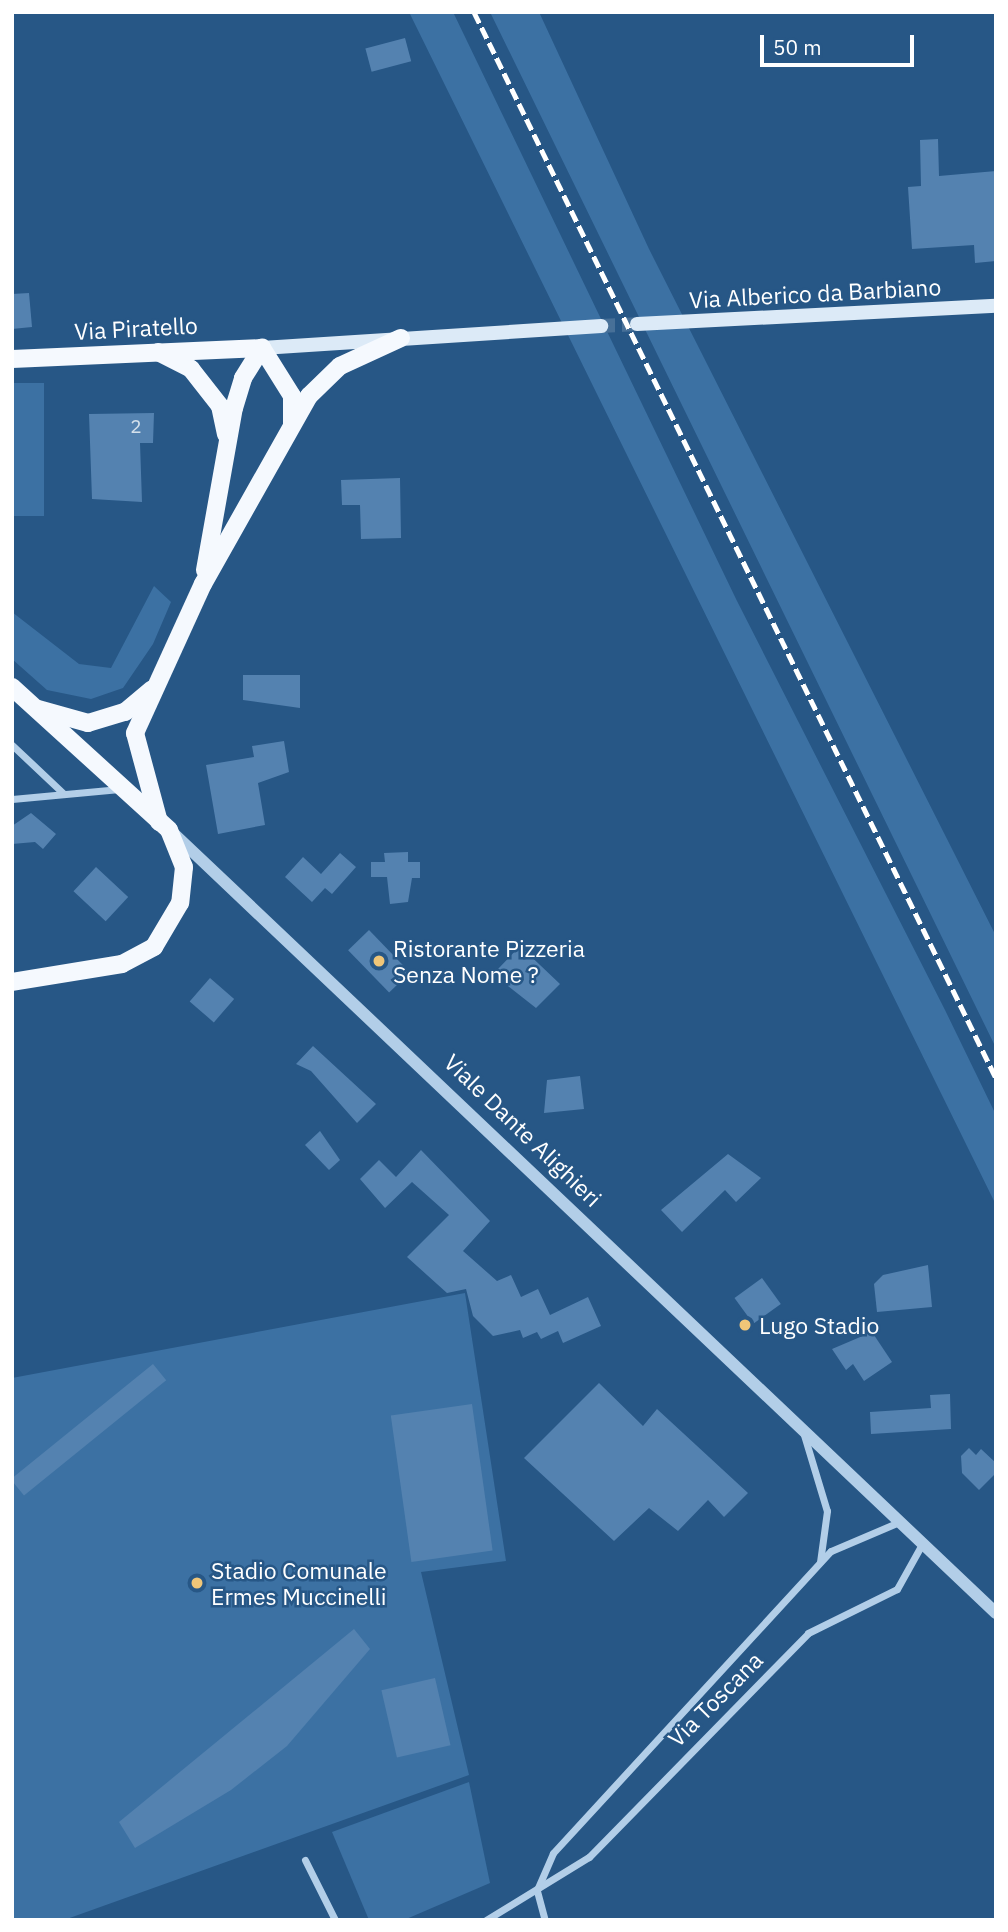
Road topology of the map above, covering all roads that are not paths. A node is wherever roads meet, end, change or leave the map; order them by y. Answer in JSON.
{"nodes":[{"id":1,"x":996,"y":306,"type":"edge"},
{"id":2,"x":637,"y":324,"type":"tunnel mouth"},
{"id":3,"x":601,"y":326,"type":"tunnel mouth"},
{"id":4,"x":401,"y":338,"type":"junction"},
{"id":5,"x":262,"y":348,"type":"junction"},
{"id":6,"x":155,"y":350,"type":"junction"},
{"id":7,"x":12,"y":359,"type":"edge"},
{"id":8,"x":292,"y":425,"type":"junction"},
{"id":9,"x":227,"y":439,"type":"junction"},
{"id":10,"x":203,"y":584,"type":"junction"},
{"id":11,"x":12,"y":687,"type":"edge"},
{"id":12,"x":155,"y":687,"type":"junction"},
{"id":13,"x":35,"y":708,"type":"junction"},
{"id":14,"x":12,"y":745,"type":"edge"},
{"id":15,"x":124,"y":789,"type":"junction"},
{"id":16,"x":64,"y":794,"type":"junction"},
{"id":17,"x":12,"y":799,"type":"edge"},
{"id":18,"x":164,"y":826,"type":"junction"},
{"id":19,"x":12,"y":982,"type":"edge"},
{"id":20,"x":801,"y":1429,"type":"junction"},
{"id":21,"x":899,"y":1522,"type":"junction"},
{"id":22,"x":922,"y":1544,"type":"junction"},
{"id":23,"x":820,"y":1562,"type":"junction"},
{"id":24,"x":996,"y":1614,"type":"edge"},
{"id":25,"x":305,"y":1860,"type":"dead end"},
{"id":26,"x":537,"y":1891,"type":"junction"},
{"id":27,"x":335,"y":1920,"type":"edge"},
{"id":28,"x":486,"y":1920,"type":"edge"},
{"id":29,"x":545,"y":1920,"type":"edge"}],
"edges":[{"from":1,"to":2,"type":"main road","name":"Via Alberico da Barbiano"},
{"from":3,"to":4,"type":"main road"},
{"from":4,"to":5,"type":"main road"},
{"from":4,"to":8,"type":"main road"},
{"from":5,"to":6,"type":"main road","name":"Via Piratello"},
{"from":5,"to":8,"type":"main road"},
{"from":5,"to":9,"type":"main road"},
{"from":6,"to":7,"type":"main road","name":"Via Piratello"},
{"from":6,"to":9,"type":"main road"},
{"from":8,"to":10,"type":"main road"},
{"from":9,"to":10,"type":"main road"},
{"from":10,"to":12,"type":"main road"},
{"from":11,"to":13,"type":"main road","name":"Viale Dante Alighieri"},
{"from":12,"to":13,"type":"main road"},
{"from":12,"to":18,"type":"main road"},
{"from":13,"to":15,"type":"main road","name":"Viale Dante Alighieri"},
{"from":14,"to":16,"type":"street"},
{"from":15,"to":16,"type":"street"},
{"from":15,"to":18,"type":"main road","name":"Viale Dante Alighieri"},
{"from":16,"to":17,"type":"street"},
{"from":18,"to":19,"type":"main road"},
{"from":18,"to":20,"type":"street","name":"Viale Dante Alighieri"},
{"from":20,"to":21,"type":"street","name":"Viale Dante Alighieri"},
{"from":20,"to":23,"type":"street"},
{"from":21,"to":22,"type":"street","name":"Viale Dante Alighieri"},
{"from":21,"to":23,"type":"street","name":"Via Toscana"},
{"from":22,"to":24,"type":"street","name":"Viale Dante Alighieri"},
{"from":22,"to":26,"type":"street","name":"Via Toscana"},
{"from":23,"to":26,"type":"street","name":"Via Toscana"},
{"from":25,"to":27,"type":"street"},
{"from":26,"to":28,"type":"street","name":"Via Toscana"},
{"from":26,"to":29,"type":"street"}]}
